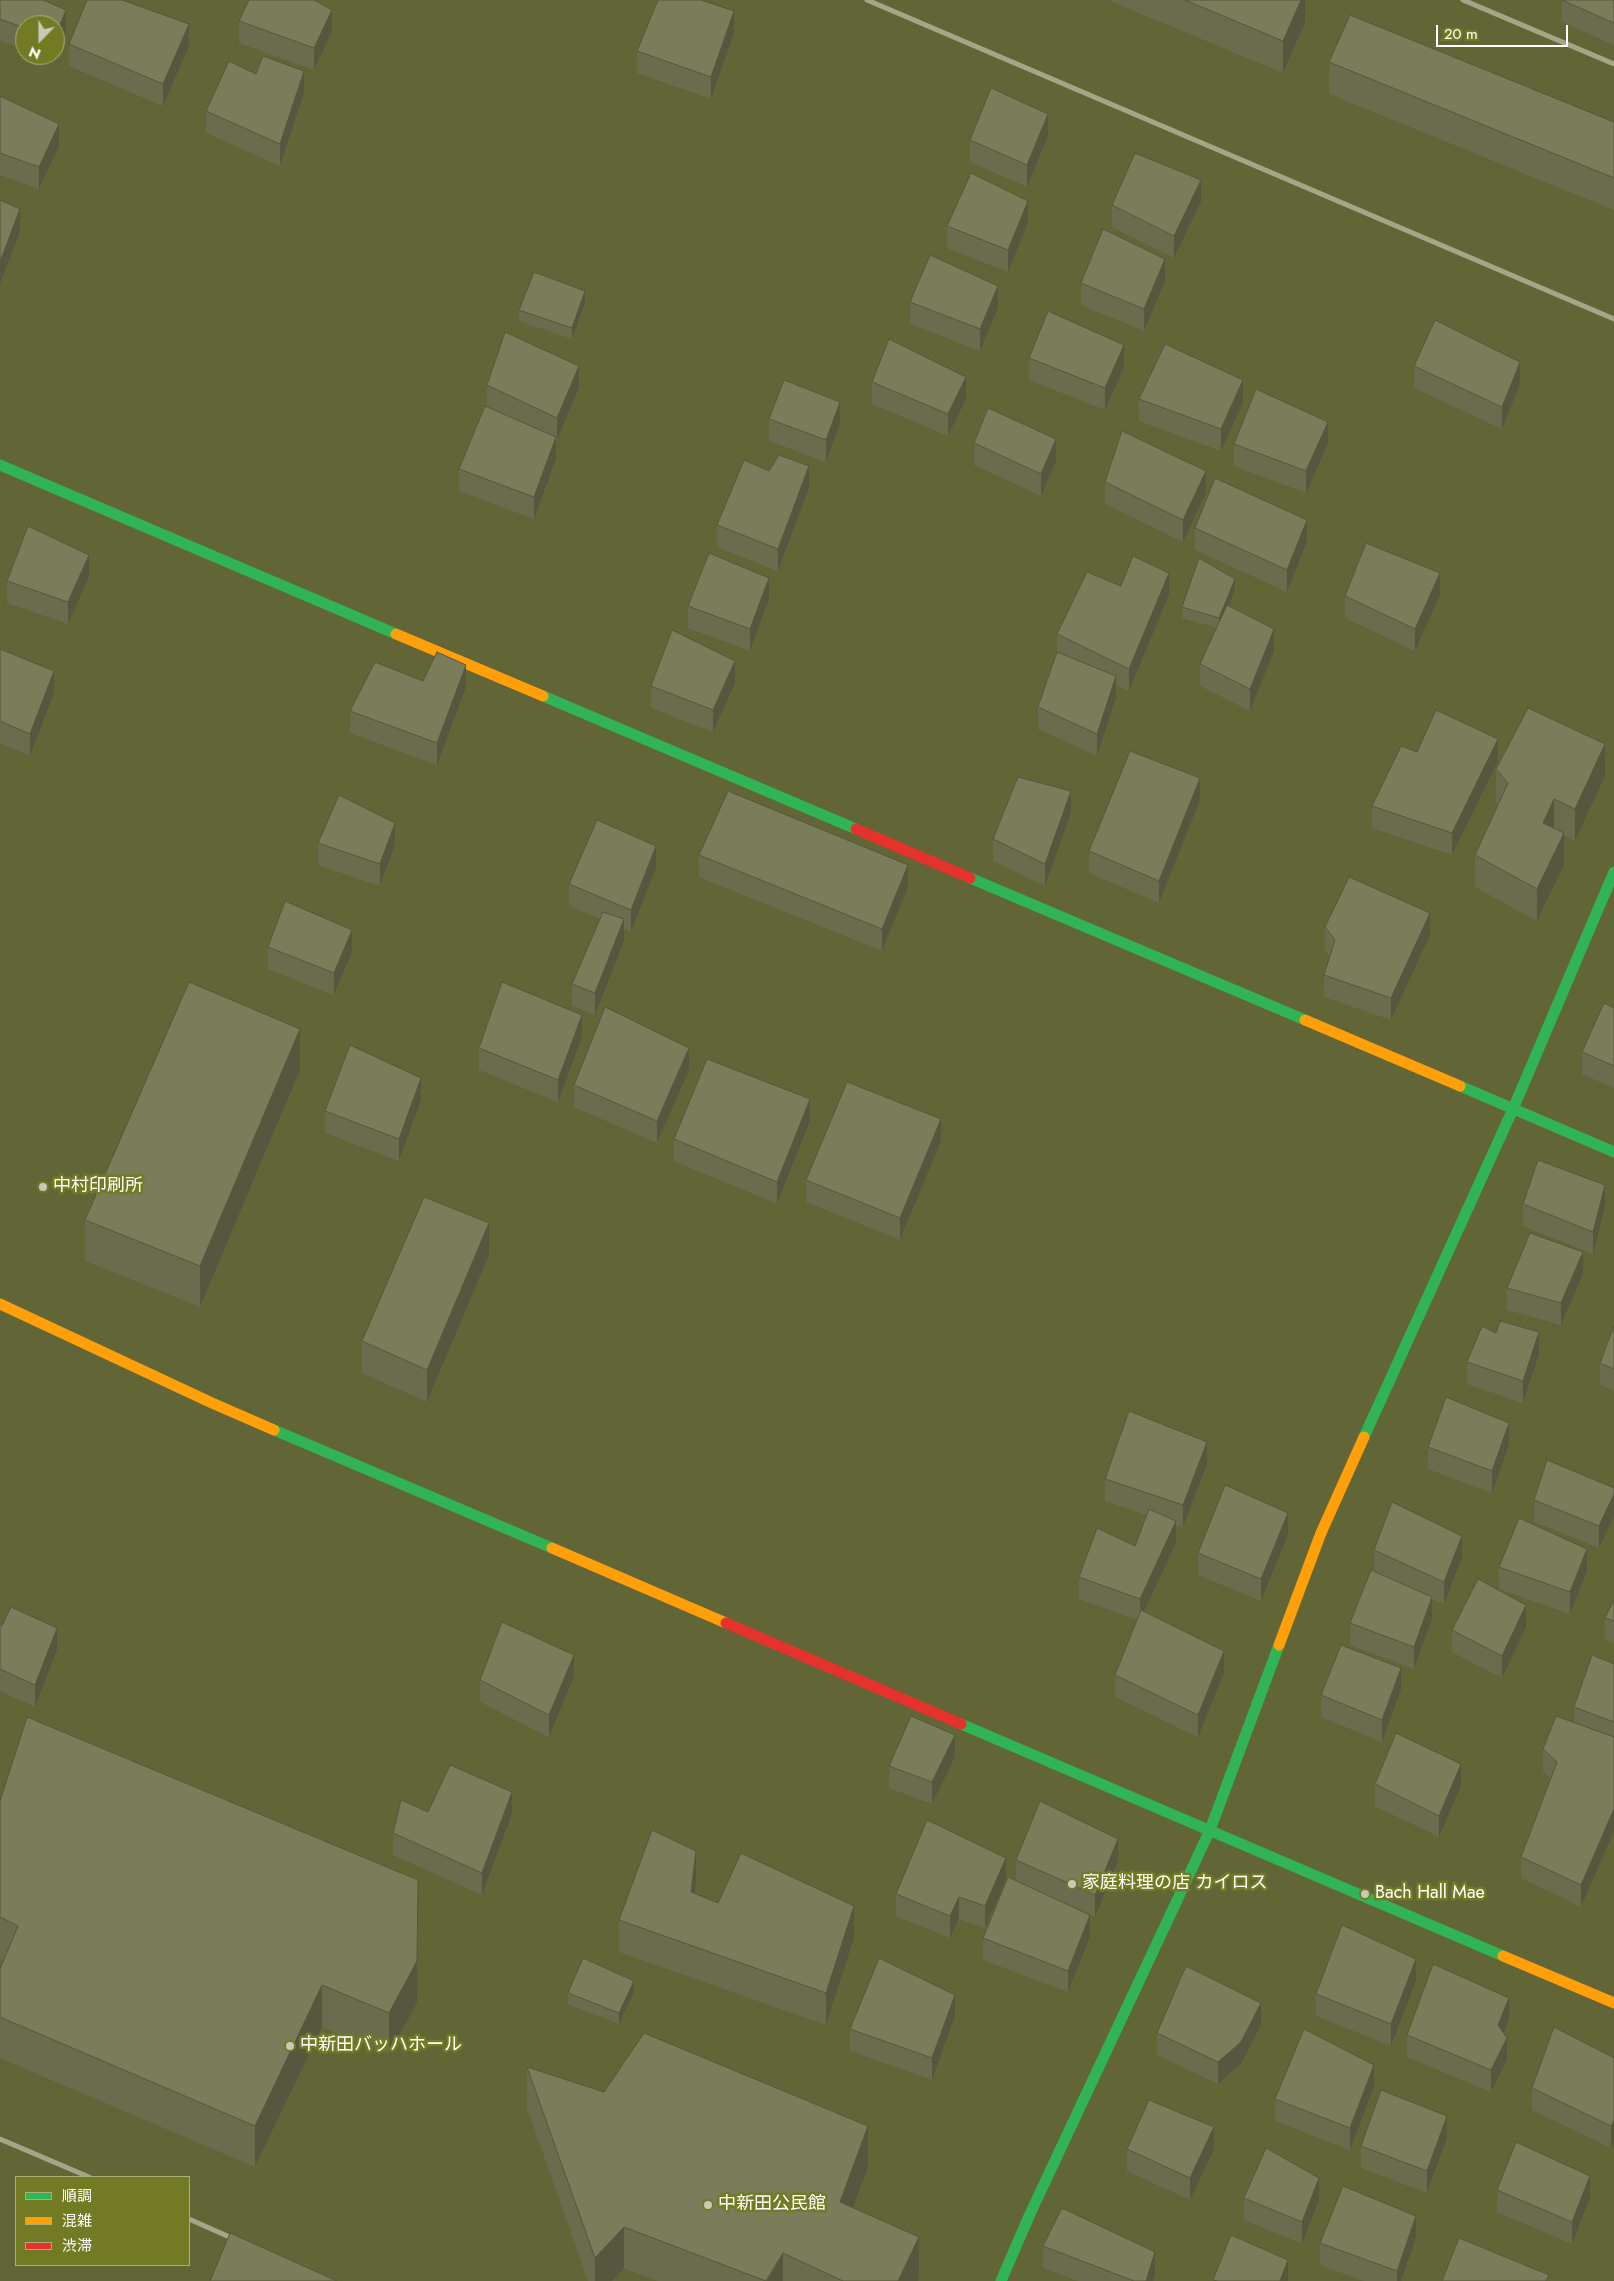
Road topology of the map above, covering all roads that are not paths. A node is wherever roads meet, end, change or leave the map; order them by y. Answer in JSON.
{"nodes":[{"id":1,"x":867,"y":0,"type":"edge"},
{"id":2,"x":1463,"y":0,"type":"edge"},
{"id":3,"x":1614,"y":64,"type":"edge"},
{"id":4,"x":1614,"y":319,"type":"edge"},
{"id":5,"x":0,"y":465,"type":"edge"},
{"id":6,"x":1614,"y":872,"type":"edge"},
{"id":7,"x":1513,"y":1109,"type":"junction"},
{"id":8,"x":1614,"y":1152,"type":"edge"},
{"id":9,"x":0,"y":1304,"type":"edge"},
{"id":10,"x":1210,"y":1830,"type":"junction"},
{"id":11,"x":1614,"y":2003,"type":"edge"},
{"id":12,"x":0,"y":2139,"type":"edge"},
{"id":13,"x":87,"y":2176,"type":"edge"},
{"id":14,"x":190,"y":2220,"type":"edge"},
{"id":15,"x":243,"y":2242,"type":"edge"},
{"id":16,"x":1002,"y":2281,"type":"edge"}],
"edges":[{"from":1,"to":4,"type":"street"},
{"from":2,"to":3,"type":"street"},
{"from":5,"to":7,"type":"street"},
{"from":6,"to":7,"type":"street"},
{"from":7,"to":8,"type":"street"},
{"from":7,"to":10,"type":"street"},
{"from":9,"to":10,"type":"street"},
{"from":10,"to":11,"type":"street"},
{"from":10,"to":16,"type":"street"},
{"from":12,"to":13,"type":"street"},
{"from":14,"to":15,"type":"street"}]}
